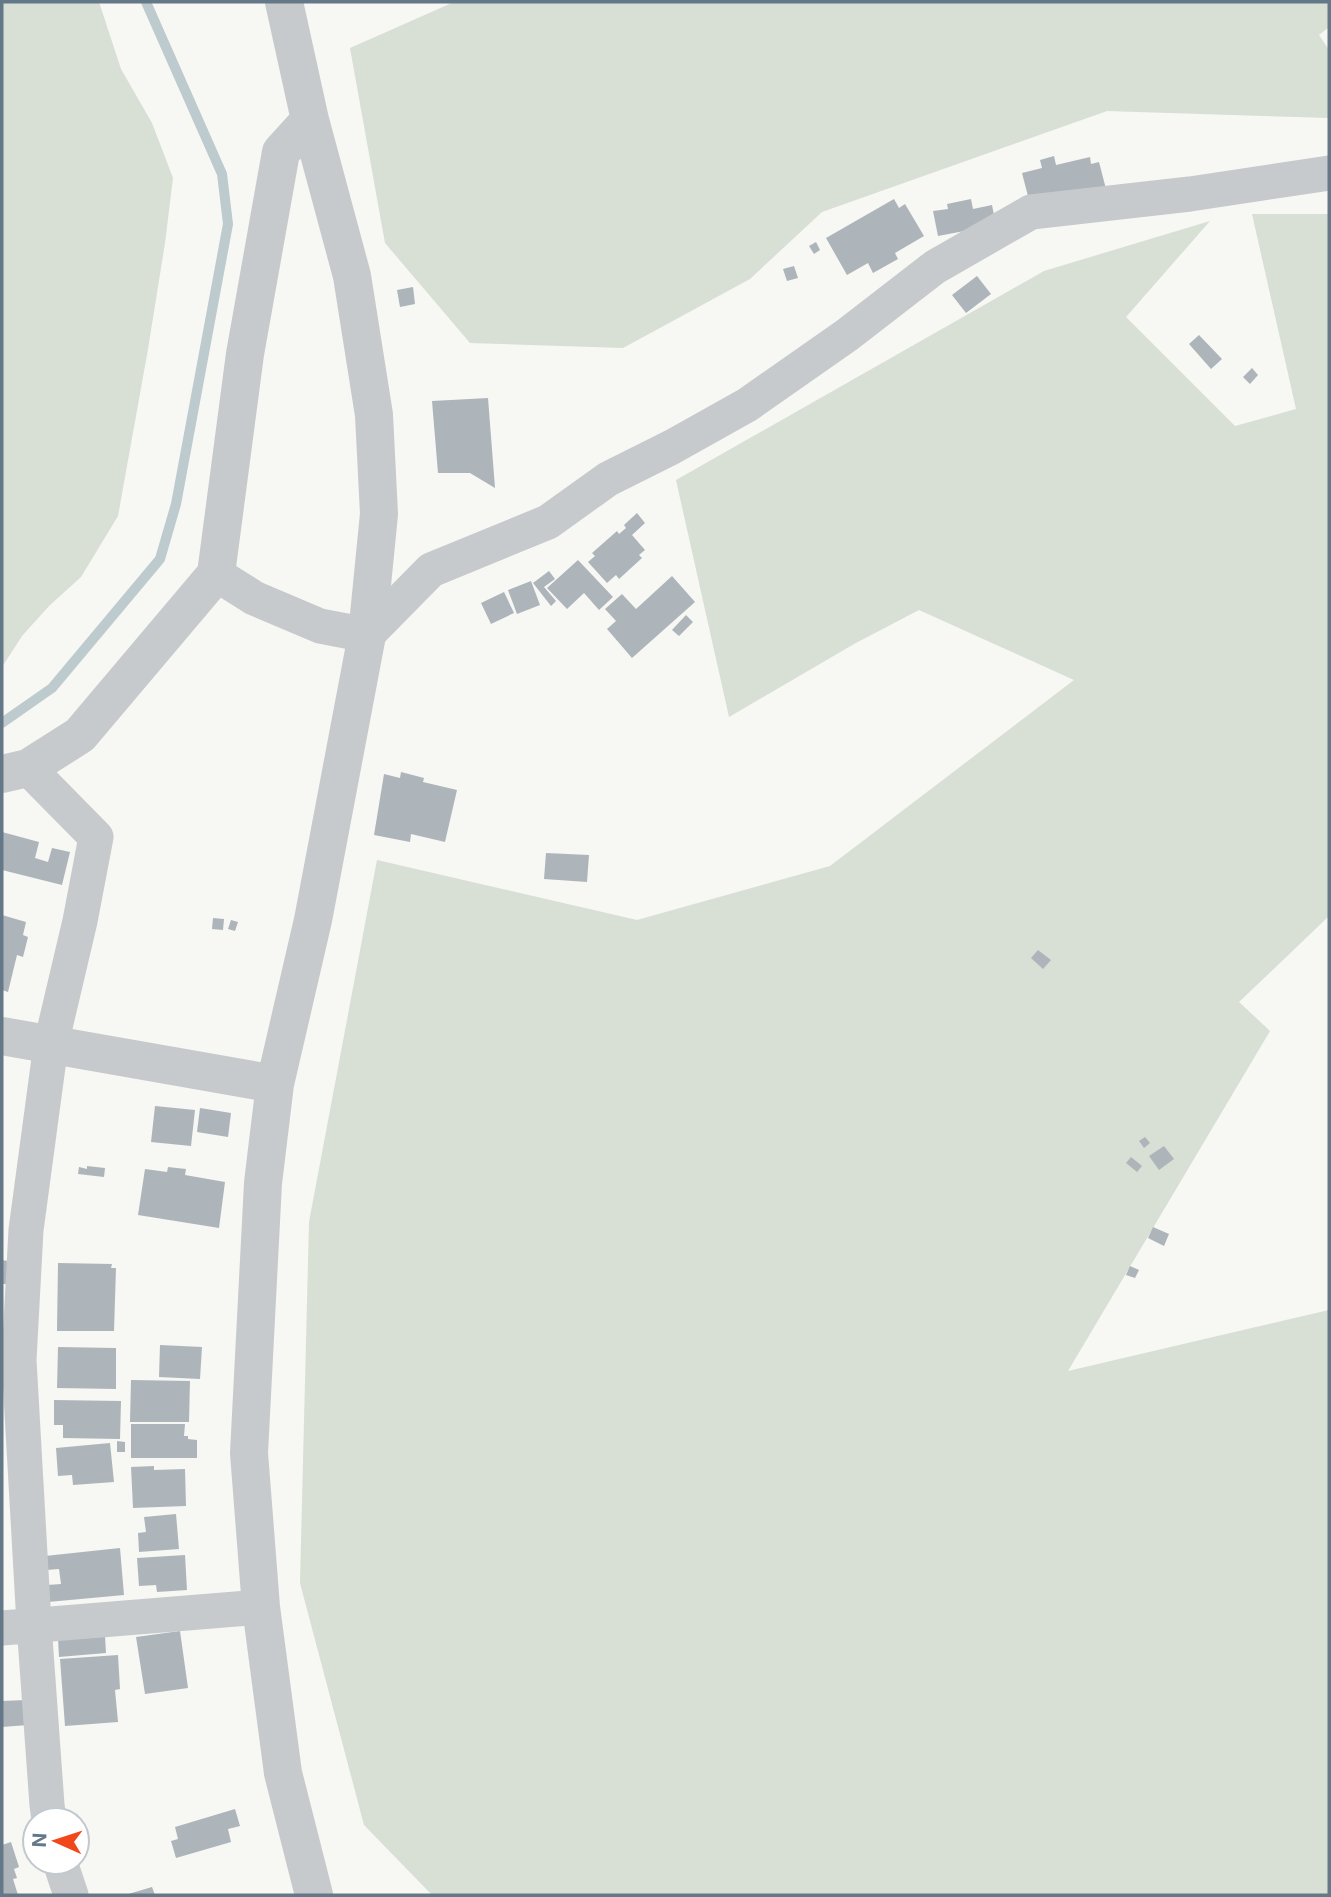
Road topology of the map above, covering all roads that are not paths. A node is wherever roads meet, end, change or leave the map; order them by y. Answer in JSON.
{"nodes":[{"id":1,"x":284,"y":2,"type":"edge"},
{"id":2,"x":310,"y":120,"type":"junction"},
{"id":3,"x":1329,"y":173,"type":"edge"},
{"id":4,"x":216,"y":574,"type":"junction"},
{"id":5,"x":368,"y":635,"type":"junction"},
{"id":6,"x":15,"y":771,"type":"edge"},
{"id":7,"x":2,"y":1036,"type":"edge"},
{"id":8,"x":51,"y":1044,"type":"junction"},
{"id":9,"x":275,"y":1084,"type":"junction"},
{"id":10,"x":261,"y":1607,"type":"junction"},
{"id":11,"x":18,"y":1626,"type":"edge"},
{"id":12,"x":47,"y":1806,"type":"edge"},
{"id":13,"x":65,"y":1876,"type":"edge"},
{"id":14,"x":71,"y":1895,"type":"edge"},
{"id":15,"x":314,"y":1895,"type":"edge"}],
"edges":[{"from":1,"to":2,"type":"street"},
{"from":2,"to":4,"type":"street"},
{"from":2,"to":5,"type":"street"},
{"from":3,"to":5,"type":"street"},
{"from":4,"to":5,"type":"street"},
{"from":4,"to":6,"type":"street"},
{"from":5,"to":9,"type":"street"},
{"from":6,"to":8,"type":"street"},
{"from":7,"to":8,"type":"street"},
{"from":8,"to":9,"type":"street"},
{"from":8,"to":11,"type":"street"},
{"from":9,"to":10,"type":"street"},
{"from":10,"to":11,"type":"street"},
{"from":10,"to":15,"type":"street"},
{"from":11,"to":12,"type":"street"},
{"from":13,"to":14,"type":"street"}]}
